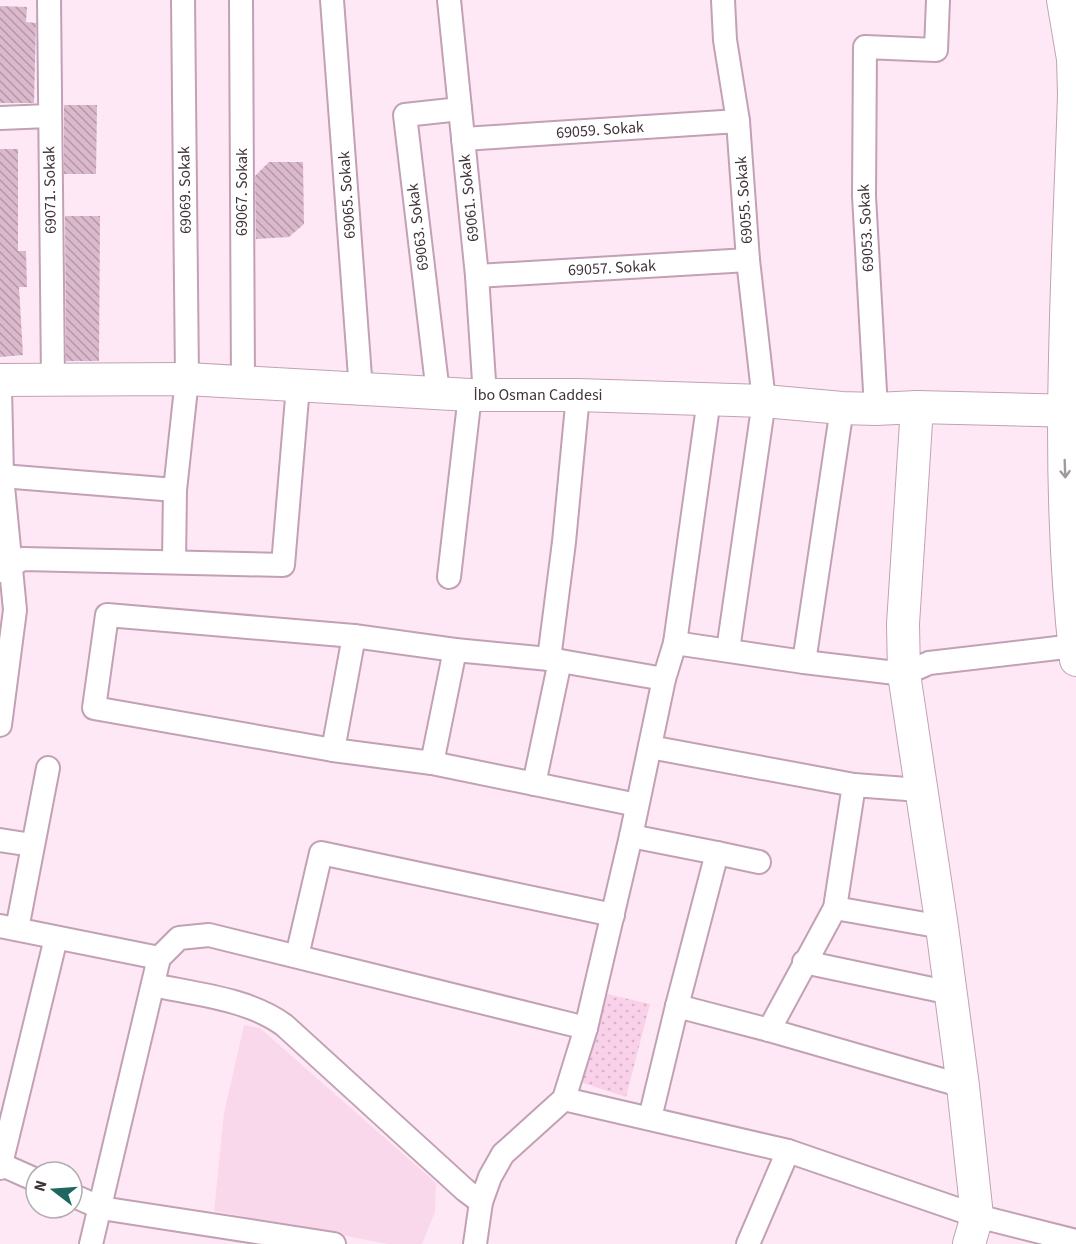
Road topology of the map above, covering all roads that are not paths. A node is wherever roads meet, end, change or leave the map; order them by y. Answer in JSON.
{"nodes":[{"id":1,"x":49,"y":0,"type":"edge"},
{"id":2,"x":183,"y":0,"type":"edge"},
{"id":3,"x":241,"y":0,"type":"edge"},
{"id":4,"x":332,"y":0,"type":"edge"},
{"id":5,"x":449,"y":0,"type":"edge"},
{"id":6,"x":723,"y":0,"type":"edge"},
{"id":7,"x":938,"y":0,"type":"edge"},
{"id":8,"x":1063,"y":0,"type":"edge"},
{"id":9,"x":460,"y":109,"type":"junction"},
{"id":10,"x":49,"y":116,"type":"junction"},
{"id":11,"x":0,"y":118,"type":"edge"},
{"id":12,"x":738,"y":121,"type":"junction"},
{"id":13,"x":463,"y":139,"type":"junction"},
{"id":14,"x":748,"y":260,"type":"junction"},
{"id":15,"x":477,"y":276,"type":"junction"},
{"id":16,"x":187,"y":379,"type":"junction"},
{"id":17,"x":0,"y":380,"type":"edge"},
{"id":18,"x":53,"y":380,"type":"junction"},
{"id":19,"x":243,"y":384,"type":"junction"},
{"id":20,"x":298,"y":386,"type":"junction"},
{"id":21,"x":0,"y":388,"type":"edge"},
{"id":22,"x":361,"y":390,"type":"junction"},
{"id":23,"x":438,"y":393,"type":"junction"},
{"id":24,"x":477,"y":395,"type":"junction"},
{"id":25,"x":578,"y":395,"type":"junction"},
{"id":26,"x":709,"y":399,"type":"junction"},
{"id":27,"x":764,"y":401,"type":"junction"},
{"id":28,"x":917,"y":407,"type":"junction"},
{"id":29,"x":842,"y":408,"type":"junction"},
{"id":30,"x":876,"y":409,"type":"junction"},
{"id":31,"x":1070,"y":411,"type":"edge"},
{"id":32,"x":2,"y":476,"type":"junction"},
{"id":33,"x":176,"y":490,"type":"junction"},
{"id":34,"x":174,"y":562,"type":"junction"},
{"id":35,"x":5,"y":568,"type":"edge"},
{"id":36,"x":448,"y":577,"type":"dead end"},
{"id":37,"x":354,"y":636,"type":"junction"},
{"id":38,"x":675,"y":643,"type":"junction"},
{"id":39,"x":455,"y":650,"type":"junction"},
{"id":40,"x":728,"y":650,"type":"junction"},
{"id":41,"x":1075,"y":653,"type":"edge"},
{"id":42,"x":555,"y":660,"type":"junction"},
{"id":43,"x":804,"y":662,"type":"junction"},
{"id":44,"x":904,"y":674,"type":"junction"},
{"id":45,"x":664,"y":679,"type":"junction"},
{"id":46,"x":0,"y":725,"type":"edge"},
{"id":47,"x":650,"y":747,"type":"junction"},
{"id":48,"x":333,"y":750,"type":"junction"},
{"id":49,"x":432,"y":763,"type":"junction"},
{"id":50,"x":48,"y":768,"type":"dead end"},
{"id":51,"x":534,"y":784,"type":"junction"},
{"id":52,"x":854,"y":785,"type":"junction"},
{"id":53,"x":920,"y":790,"type":"junction"},
{"id":54,"x":637,"y":805,"type":"junction"},
{"id":55,"x":631,"y":836,"type":"junction"},
{"id":56,"x":0,"y":840,"type":"edge"},
{"id":57,"x":32,"y":846,"type":"junction"},
{"id":58,"x":717,"y":853,"type":"junction"},
{"id":59,"x":759,"y":862,"type":"dead end"},
{"id":60,"x":835,"y":908,"type":"junction"},
{"id":61,"x":613,"y":915,"type":"junction"},
{"id":62,"x":942,"y":927,"type":"junction"},
{"id":63,"x":9,"y":928,"type":"edge"},
{"id":64,"x":56,"y":938,"type":"junction"},
{"id":65,"x":297,"y":956,"type":"junction"},
{"id":66,"x":159,"y":958,"type":"junction"},
{"id":67,"x":804,"y":962,"type":"junction"},
{"id":68,"x":153,"y":985,"type":"junction"},
{"id":69,"x":951,"y":993,"type":"junction"},
{"id":70,"x":677,"y":1006,"type":"junction"},
{"id":71,"x":586,"y":1028,"type":"junction"},
{"id":72,"x":769,"y":1030,"type":"junction"},
{"id":73,"x":963,"y":1086,"type":"junction"},
{"id":74,"x":564,"y":1099,"type":"junction"},
{"id":75,"x":650,"y":1118,"type":"junction"},
{"id":76,"x":788,"y":1151,"type":"junction"},
{"id":77,"x":1,"y":1166,"type":"edge"},
{"id":78,"x":24,"y":1175,"type":"edge"},
{"id":79,"x":84,"y":1200,"type":"edge"},
{"id":80,"x":481,"y":1202,"type":"junction"},
{"id":81,"x":101,"y":1208,"type":"junction"},
{"id":82,"x":973,"y":1230,"type":"edge"},
{"id":83,"x":1076,"y":1240,"type":"edge"},
{"id":84,"x":91,"y":1244,"type":"edge"},
{"id":85,"x":334,"y":1244,"type":"edge"},
{"id":86,"x":475,"y":1244,"type":"edge"},
{"id":87,"x":748,"y":1244,"type":"edge"}],
"edges":[{"from":1,"to":10,"type":"street","name":"69071. Sokak"},
{"from":2,"to":16,"type":"street","name":"69069. Sokak"},
{"from":3,"to":19,"type":"street","name":"69067. Sokak"},
{"from":4,"to":22,"type":"street","name":"69065. Sokak"},
{"from":5,"to":9,"type":"street","name":"69061. Sokak"},
{"from":6,"to":12,"type":"street","name":"69055. Sokak"},
{"from":7,"to":30,"type":"street","name":"69053. Sokak"},
{"from":8,"to":31,"type":"main road"},
{"from":9,"to":13,"type":"street","name":"69061. Sokak"},
{"from":9,"to":23,"type":"street","name":"69063. Sokak"},
{"from":10,"to":11,"type":"street"},
{"from":10,"to":18,"type":"street","name":"69071. Sokak"},
{"from":12,"to":13,"type":"street","name":"69059. Sokak"},
{"from":12,"to":14,"type":"street","name":"69055. Sokak"},
{"from":13,"to":15,"type":"street","name":"69061. Sokak"},
{"from":14,"to":15,"type":"street","name":"69057. Sokak"},
{"from":14,"to":27,"type":"street","name":"69055. Sokak"},
{"from":15,"to":24,"type":"street","name":"69061. Sokak"},
{"from":16,"to":18,"type":"main road","name":"İbo Osman Caddesi"},
{"from":16,"to":19,"type":"main road","name":"İbo Osman Caddesi"},
{"from":16,"to":33,"type":"street","name":"69069. Sokak"},
{"from":17,"to":18,"type":"main road","name":"İbo Osman Caddesi"},
{"from":19,"to":20,"type":"main road","name":"İbo Osman Caddesi"},
{"from":20,"to":22,"type":"main road","name":"İbo Osman Caddesi"},
{"from":20,"to":34,"type":"street"},
{"from":21,"to":32,"type":"street"},
{"from":22,"to":23,"type":"main road","name":"İbo Osman Caddesi"},
{"from":23,"to":24,"type":"main road","name":"İbo Osman Caddesi"},
{"from":24,"to":25,"type":"main road","name":"İbo Osman Caddesi"},
{"from":24,"to":36,"type":"street","name":"69061. Sokak"},
{"from":25,"to":26,"type":"main road","name":"İbo Osman Caddesi"},
{"from":25,"to":42,"type":"street"},
{"from":26,"to":27,"type":"main road","name":"İbo Osman Caddesi"},
{"from":26,"to":38,"type":"street"},
{"from":27,"to":29,"type":"main road","name":"İbo Osman Caddesi"},
{"from":27,"to":40,"type":"street","name":"69055. Sokak"},
{"from":28,"to":30,"type":"main road","name":"İbo Osman Caddesi"},
{"from":28,"to":31,"type":"main road","name":"İbo Osman Caddesi"},
{"from":28,"to":44,"type":"main road"},
{"from":29,"to":30,"type":"main road","name":"İbo Osman Caddesi"},
{"from":29,"to":43,"type":"street"},
{"from":31,"to":41,"type":"main road","one_way":true},
{"from":32,"to":33,"type":"street"},
{"from":32,"to":35,"type":"street"},
{"from":33,"to":34,"type":"street","name":"69069. Sokak"},
{"from":34,"to":35,"type":"street"},
{"from":35,"to":46,"type":"street"},
{"from":37,"to":39,"type":"street"},
{"from":37,"to":48,"type":"street"},
{"from":37,"to":48,"type":"street"},
{"from":38,"to":40,"type":"street"},
{"from":38,"to":45,"type":"street"},
{"from":39,"to":42,"type":"street"},
{"from":39,"to":49,"type":"street"},
{"from":40,"to":43,"type":"street"},
{"from":41,"to":44,"type":"street"},
{"from":42,"to":45,"type":"street"},
{"from":42,"to":51,"type":"street"},
{"from":43,"to":44,"type":"street"},
{"from":44,"to":53,"type":"main road"},
{"from":45,"to":47,"type":"street"},
{"from":47,"to":52,"type":"street"},
{"from":47,"to":54,"type":"street"},
{"from":48,"to":49,"type":"street"},
{"from":49,"to":51,"type":"street"},
{"from":50,"to":57,"type":"street"},
{"from":51,"to":54,"type":"street"},
{"from":52,"to":53,"type":"street"},
{"from":52,"to":60,"type":"street"},
{"from":53,"to":62,"type":"main road"},
{"from":54,"to":55,"type":"street"},
{"from":55,"to":58,"type":"street"},
{"from":55,"to":61,"type":"street"},
{"from":56,"to":57,"type":"street"},
{"from":57,"to":63,"type":"street"},
{"from":58,"to":59,"type":"street"},
{"from":58,"to":70,"type":"street"},
{"from":60,"to":62,"type":"street"},
{"from":60,"to":67,"type":"street"},
{"from":61,"to":65,"type":"street"},
{"from":61,"to":71,"type":"street"},
{"from":62,"to":69,"type":"main road"},
{"from":63,"to":64,"type":"street"},
{"from":64,"to":66,"type":"street"},
{"from":64,"to":77,"type":"street"},
{"from":65,"to":66,"type":"street"},
{"from":65,"to":71,"type":"street"},
{"from":66,"to":68,"type":"street"},
{"from":67,"to":69,"type":"street"},
{"from":67,"to":72,"type":"street"},
{"from":68,"to":80,"type":"street"},
{"from":68,"to":81,"type":"street"},
{"from":69,"to":73,"type":"main road"},
{"from":70,"to":72,"type":"street"},
{"from":70,"to":75,"type":"street"},
{"from":71,"to":74,"type":"street"},
{"from":72,"to":73,"type":"street"},
{"from":73,"to":82,"type":"main road"},
{"from":74,"to":75,"type":"street"},
{"from":74,"to":80,"type":"street"},
{"from":75,"to":76,"type":"street"},
{"from":76,"to":82,"type":"street"},
{"from":76,"to":87,"type":"street"},
{"from":77,"to":78,"type":"street"},
{"from":79,"to":81,"type":"street"},
{"from":80,"to":86,"type":"street"},
{"from":81,"to":84,"type":"street"},
{"from":81,"to":85,"type":"street"},
{"from":82,"to":83,"type":"street"}]}
